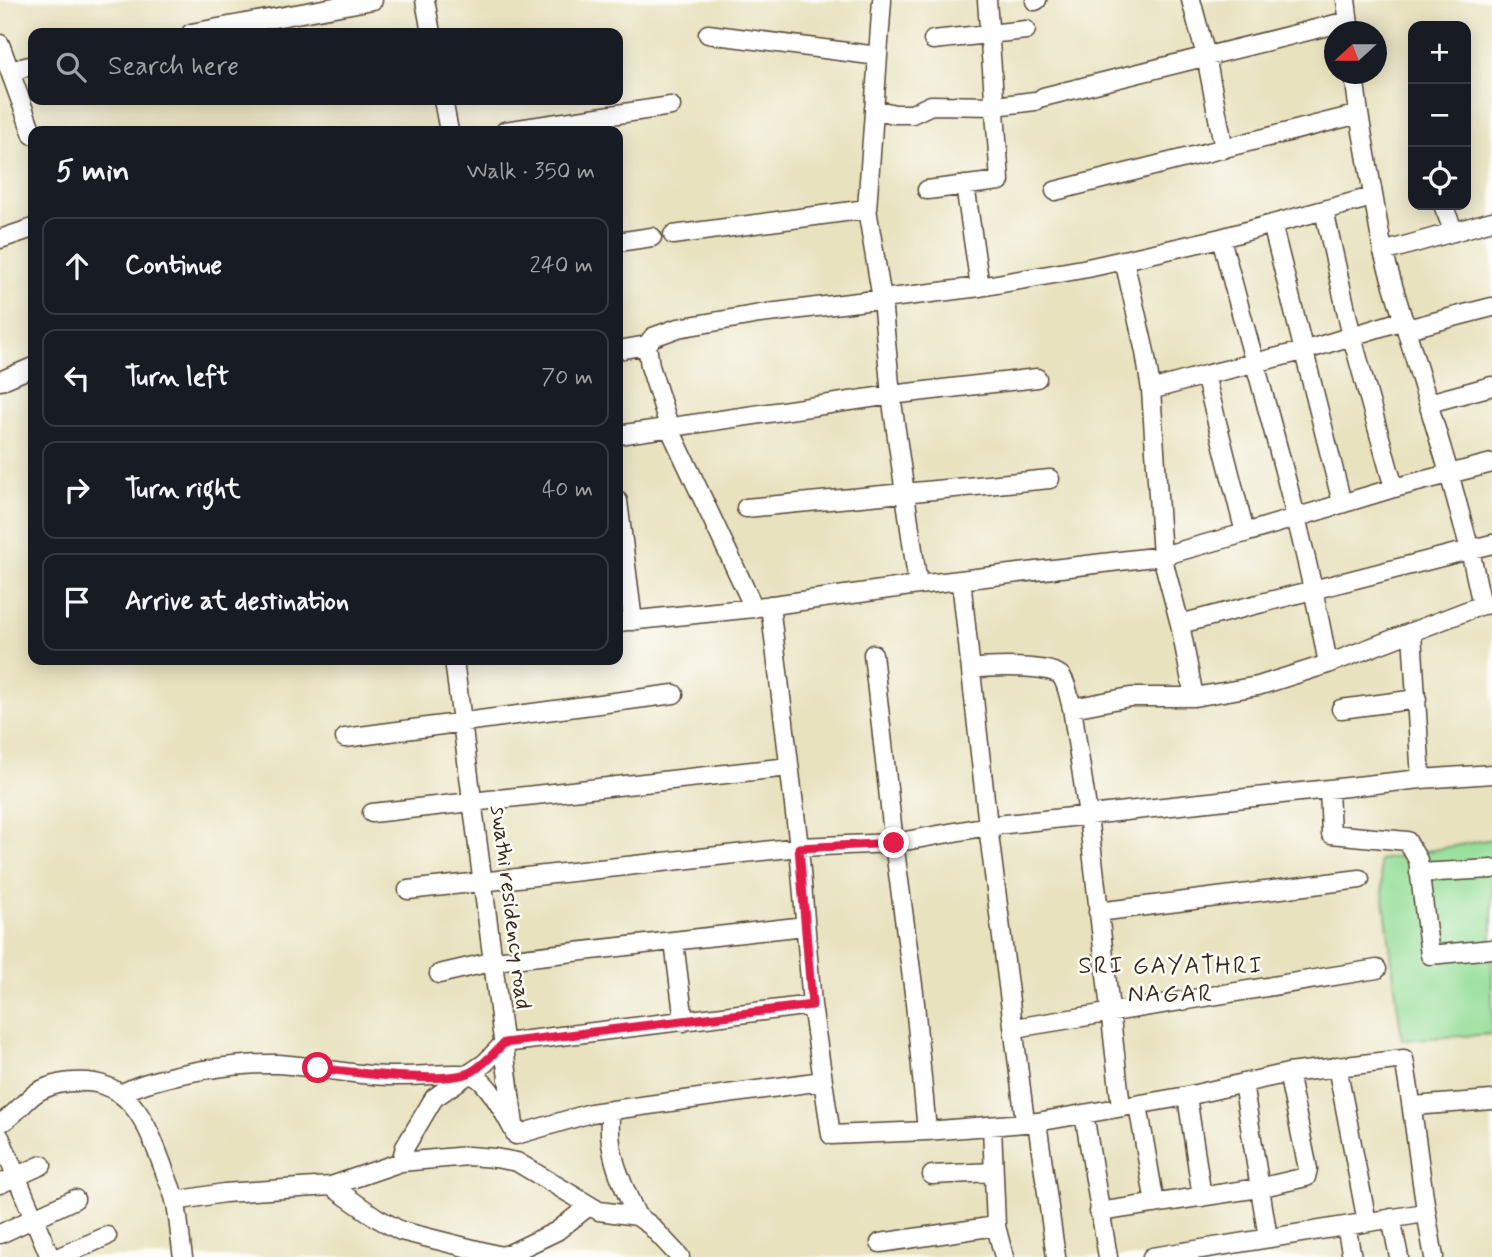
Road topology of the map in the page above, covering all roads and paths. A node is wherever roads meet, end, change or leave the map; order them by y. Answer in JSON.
{"nodes":[{"id":1,"x":373,"y":0,"type":"edge"},
{"id":2,"x":425,"y":0,"type":"edge"},
{"id":3,"x":882,"y":0,"type":"edge"},
{"id":4,"x":987,"y":0,"type":"edge"},
{"id":5,"x":1191,"y":0,"type":"edge"},
{"id":6,"x":1346,"y":0,"type":"edge"},
{"id":7,"x":1348,"y":21,"type":"edge"},
{"id":8,"x":219,"y":28,"type":"edge"},
{"id":9,"x":430,"y":28,"type":"edge"},
{"id":10,"x":1026,"y":30,"type":"dead end"},
{"id":11,"x":1324,"y":31,"type":"edge"},
{"id":12,"x":708,"y":34,"type":"dead end"},
{"id":13,"x":989,"y":34,"type":"junction"},
{"id":14,"x":933,"y":40,"type":"dead end"},
{"id":15,"x":0,"y":44,"type":"edge"},
{"id":16,"x":878,"y":56,"type":"junction"},
{"id":17,"x":1206,"y":56,"type":"junction"},
{"id":18,"x":28,"y":66,"type":"edge"},
{"id":19,"x":10,"y":71,"type":"junction"},
{"id":20,"x":1355,"y":84,"type":"edge"},
{"id":21,"x":444,"y":105,"type":"edge"},
{"id":22,"x":671,"y":106,"type":"dead end"},
{"id":23,"x":995,"y":106,"type":"junction"},
{"id":24,"x":874,"y":109,"type":"junction"},
{"id":25,"x":1359,"y":114,"type":"junction"},
{"id":26,"x":30,"y":126,"type":"edge"},
{"id":27,"x":448,"y":126,"type":"edge"},
{"id":28,"x":538,"y":126,"type":"edge"},
{"id":29,"x":1224,"y":149,"type":"junction"},
{"id":30,"x":965,"y":185,"type":"junction"},
{"id":31,"x":927,"y":190,"type":"dead end"},
{"id":32,"x":1055,"y":191,"type":"dead end"},
{"id":33,"x":1372,"y":197,"type":"junction"},
{"id":34,"x":867,"y":209,"type":"junction"},
{"id":35,"x":1324,"y":210,"type":"junction"},
{"id":36,"x":1445,"y":210,"type":"edge"},
{"id":37,"x":1492,"y":221,"type":"edge"},
{"id":38,"x":1272,"y":224,"type":"junction"},
{"id":39,"x":28,"y":230,"type":"edge"},
{"id":40,"x":1454,"y":232,"type":"junction"},
{"id":41,"x":673,"y":235,"type":"dead end"},
{"id":42,"x":652,"y":237,"type":"dead end"},
{"id":43,"x":1221,"y":238,"type":"junction"},
{"id":44,"x":0,"y":239,"type":"edge"},
{"id":45,"x":623,"y":241,"type":"edge"},
{"id":46,"x":1383,"y":252,"type":"junction"},
{"id":47,"x":1124,"y":260,"type":"junction"},
{"id":48,"x":980,"y":287,"type":"junction"},
{"id":49,"x":881,"y":299,"type":"junction"},
{"id":50,"x":1492,"y":307,"type":"edge"},
{"id":51,"x":1406,"y":325,"type":"junction"},
{"id":52,"x":1352,"y":337,"type":"junction"},
{"id":53,"x":648,"y":345,"type":"junction"},
{"id":54,"x":623,"y":349,"type":"edge"},
{"id":55,"x":1303,"y":351,"type":"junction"},
{"id":56,"x":1254,"y":363,"type":"junction"},
{"id":57,"x":28,"y":369,"type":"edge"},
{"id":58,"x":1205,"y":375,"type":"junction"},
{"id":59,"x":1037,"y":378,"type":"dead end"},
{"id":60,"x":0,"y":381,"type":"edge"},
{"id":61,"x":1492,"y":386,"type":"edge"},
{"id":62,"x":1151,"y":390,"type":"junction"},
{"id":63,"x":891,"y":396,"type":"junction"},
{"id":64,"x":1429,"y":403,"type":"junction"},
{"id":65,"x":670,"y":429,"type":"junction"},
{"id":66,"x":623,"y":434,"type":"edge"},
{"id":67,"x":1492,"y":463,"type":"edge"},
{"id":68,"x":1449,"y":473,"type":"junction"},
{"id":69,"x":1050,"y":479,"type":"dead end"},
{"id":70,"x":1394,"y":488,"type":"junction"},
{"id":71,"x":904,"y":492,"type":"junction"},
{"id":72,"x":1342,"y":503,"type":"junction"},
{"id":73,"x":746,"y":508,"type":"dead end"},
{"id":74,"x":1296,"y":516,"type":"junction"},
{"id":75,"x":1245,"y":533,"type":"junction"},
{"id":76,"x":1492,"y":544,"type":"edge"},
{"id":77,"x":1471,"y":550,"type":"junction"},
{"id":78,"x":1162,"y":556,"type":"junction"},
{"id":79,"x":961,"y":580,"type":"junction"},
{"id":80,"x":918,"y":585,"type":"junction"},
{"id":81,"x":623,"y":587,"type":"edge"},
{"id":82,"x":1314,"y":590,"type":"junction"},
{"id":83,"x":1487,"y":605,"type":"edge"},
{"id":84,"x":762,"y":607,"type":"junction"},
{"id":85,"x":625,"y":621,"type":"edge"},
{"id":86,"x":1180,"y":624,"type":"junction"},
{"id":87,"x":1412,"y":632,"type":"junction"},
{"id":88,"x":873,"y":654,"type":"dead end"},
{"id":89,"x":1328,"y":664,"type":"junction"},
{"id":90,"x":455,"y":665,"type":"edge"},
{"id":91,"x":972,"y":669,"type":"junction"},
{"id":92,"x":674,"y":694,"type":"dead end"},
{"id":93,"x":1194,"y":697,"type":"junction"},
{"id":94,"x":1417,"y":698,"type":"junction"},
{"id":95,"x":1072,"y":708,"type":"junction"},
{"id":96,"x":1340,"y":709,"type":"dead end"},
{"id":97,"x":461,"y":722,"type":"junction"},
{"id":98,"x":345,"y":738,"type":"dead end"},
{"id":99,"x":789,"y":767,"type":"junction"},
{"id":100,"x":1492,"y":774,"type":"edge"},
{"id":101,"x":1421,"y":779,"type":"junction"},
{"id":102,"x":1329,"y":789,"type":"junction"},
{"id":103,"x":474,"y":801,"type":"junction"},
{"id":104,"x":372,"y":813,"type":"dead end"},
{"id":105,"x":1088,"y":815,"type":"junction"},
{"id":106,"x":988,"y":826,"type":"junction"},
{"id":107,"x":894,"y":843,"type":"junction"},
{"id":108,"x":799,"y":848,"type":"junction"},
{"id":109,"x":1492,"y":869,"type":"edge"},
{"id":110,"x":1419,"y":873,"type":"junction"},
{"id":111,"x":1360,"y":879,"type":"dead end"},
{"id":112,"x":484,"y":881,"type":"junction"},
{"id":113,"x":408,"y":890,"type":"dead end"},
{"id":114,"x":1098,"y":912,"type":"junction"},
{"id":115,"x":805,"y":926,"type":"junction"},
{"id":116,"x":674,"y":942,"type":"junction"},
{"id":117,"x":1492,"y":949,"type":"edge"},
{"id":118,"x":495,"y":961,"type":"junction"},
{"id":119,"x":1377,"y":969,"type":"dead end"},
{"id":120,"x":439,"y":974,"type":"dead end"},
{"id":121,"x":812,"y":1005,"type":"junction"},
{"id":122,"x":1112,"y":1012,"type":"junction"},
{"id":123,"x":684,"y":1022,"type":"junction"},
{"id":124,"x":1015,"y":1028,"type":"junction"},
{"id":125,"x":504,"y":1043,"type":"junction"},
{"id":126,"x":1336,"y":1066,"type":"junction"},
{"id":127,"x":469,"y":1073,"type":"junction"},
{"id":128,"x":1288,"y":1073,"type":"junction"},
{"id":129,"x":822,"y":1081,"type":"junction"},
{"id":130,"x":1243,"y":1083,"type":"junction"},
{"id":131,"x":121,"y":1094,"type":"junction"},
{"id":132,"x":1187,"y":1096,"type":"junction"},
{"id":133,"x":1492,"y":1100,"type":"edge"},
{"id":134,"x":1130,"y":1106,"type":"junction"},
{"id":135,"x":1413,"y":1106,"type":"junction"},
{"id":136,"x":611,"y":1110,"type":"junction"},
{"id":137,"x":1084,"y":1114,"type":"junction"},
{"id":138,"x":1031,"y":1121,"type":"junction"},
{"id":139,"x":0,"y":1124,"type":"edge"},
{"id":140,"x":992,"y":1126,"type":"junction"},
{"id":141,"x":927,"y":1131,"type":"junction"},
{"id":142,"x":516,"y":1135,"type":"junction"},
{"id":143,"x":0,"y":1137,"type":"edge"},
{"id":144,"x":401,"y":1162,"type":"junction"},
{"id":145,"x":517,"y":1162,"type":"junction"},
{"id":146,"x":42,"y":1165,"type":"dead end"},
{"id":147,"x":992,"y":1172,"type":"junction"},
{"id":148,"x":932,"y":1175,"type":"dead end"},
{"id":149,"x":8,"y":1181,"type":"edge"},
{"id":150,"x":331,"y":1186,"type":"junction"},
{"id":151,"x":1259,"y":1188,"type":"junction"},
{"id":152,"x":1202,"y":1197,"type":"junction"},
{"id":153,"x":75,"y":1199,"type":"dead end"},
{"id":154,"x":175,"y":1201,"type":"junction"},
{"id":155,"x":1155,"y":1204,"type":"junction"},
{"id":156,"x":589,"y":1206,"type":"junction"},
{"id":157,"x":1099,"y":1212,"type":"junction"},
{"id":158,"x":1425,"y":1213,"type":"junction"},
{"id":159,"x":637,"y":1216,"type":"junction"},
{"id":160,"x":1391,"y":1218,"type":"junction"},
{"id":161,"x":33,"y":1219,"type":"junction"},
{"id":162,"x":1367,"y":1222,"type":"junction"},
{"id":163,"x":996,"y":1226,"type":"junction"},
{"id":164,"x":1346,"y":1226,"type":"junction"},
{"id":165,"x":0,"y":1234,"type":"edge"},
{"id":166,"x":107,"y":1236,"type":"dead end"},
{"id":167,"x":1268,"y":1238,"type":"junction"},
{"id":168,"x":880,"y":1243,"type":"dead end"},
{"id":169,"x":1206,"y":1253,"type":"edge"},
{"id":170,"x":50,"y":1257,"type":"edge"},
{"id":171,"x":59,"y":1257,"type":"edge"},
{"id":172,"x":183,"y":1257,"type":"edge"},
{"id":173,"x":680,"y":1257,"type":"edge"},
{"id":174,"x":1004,"y":1257,"type":"edge"},
{"id":175,"x":1056,"y":1257,"type":"edge"},
{"id":176,"x":1108,"y":1257,"type":"edge"},
{"id":177,"x":1153,"y":1257,"type":"edge"},
{"id":178,"x":1162,"y":1257,"type":"edge"},
{"id":179,"x":1352,"y":1257,"type":"edge"},
{"id":180,"x":1399,"y":1257,"type":"edge"},
{"id":181,"x":1434,"y":1257,"type":"edge"}],
"edges":[{"from":1,"to":8,"type":"street"},
{"from":2,"to":9,"type":"street"},
{"from":3,"to":16,"type":"street"},
{"from":4,"to":13,"type":"street"},
{"from":5,"to":17,"type":"street"},
{"from":6,"to":7,"type":"street"},
{"from":10,"to":13,"type":"street"},
{"from":11,"to":17,"type":"street"},
{"from":12,"to":16,"type":"street"},
{"from":13,"to":14,"type":"street"},
{"from":13,"to":23,"type":"street"},
{"from":15,"to":19,"type":"street"},
{"from":16,"to":24,"type":"street"},
{"from":17,"to":23,"type":"street"},
{"from":17,"to":29,"type":"street"},
{"from":18,"to":19,"type":"street"},
{"from":19,"to":26,"type":"street"},
{"from":20,"to":25,"type":"street"},
{"from":21,"to":27,"type":"street"},
{"from":22,"to":28,"type":"street"},
{"from":23,"to":24,"type":"street"},
{"from":23,"to":30,"type":"street"},
{"from":24,"to":34,"type":"street"},
{"from":25,"to":29,"type":"street"},
{"from":25,"to":33,"type":"street"},
{"from":29,"to":32,"type":"street"},
{"from":30,"to":31,"type":"street"},
{"from":30,"to":48,"type":"street"},
{"from":33,"to":35,"type":"street"},
{"from":33,"to":46,"type":"street"},
{"from":34,"to":41,"type":"street"},
{"from":34,"to":49,"type":"street"},
{"from":35,"to":38,"type":"street"},
{"from":35,"to":52,"type":"street"},
{"from":36,"to":40,"type":"street"},
{"from":37,"to":40,"type":"street"},
{"from":38,"to":43,"type":"street"},
{"from":38,"to":55,"type":"street"},
{"from":39,"to":44,"type":"street"},
{"from":40,"to":46,"type":"street"},
{"from":42,"to":45,"type":"street"},
{"from":43,"to":47,"type":"street"},
{"from":43,"to":56,"type":"street"},
{"from":46,"to":51,"type":"street"},
{"from":47,"to":48,"type":"street"},
{"from":47,"to":62,"type":"street"},
{"from":48,"to":49,"type":"street"},
{"from":49,"to":53,"type":"street"},
{"from":49,"to":63,"type":"street"},
{"from":50,"to":51,"type":"street"},
{"from":51,"to":52,"type":"street"},
{"from":51,"to":64,"type":"street"},
{"from":52,"to":55,"type":"street"},
{"from":52,"to":70,"type":"street"},
{"from":53,"to":54,"type":"street"},
{"from":53,"to":65,"type":"street"},
{"from":55,"to":56,"type":"street"},
{"from":55,"to":72,"type":"street"},
{"from":56,"to":58,"type":"street"},
{"from":56,"to":74,"type":"street"},
{"from":57,"to":60,"type":"street"},
{"from":58,"to":62,"type":"street"},
{"from":58,"to":75,"type":"street"},
{"from":59,"to":63,"type":"street"},
{"from":61,"to":64,"type":"street"},
{"from":62,"to":78,"type":"street"},
{"from":63,"to":65,"type":"street"},
{"from":63,"to":71,"type":"street"},
{"from":64,"to":68,"type":"street"},
{"from":65,"to":66,"type":"street"},
{"from":65,"to":84,"type":"street"},
{"from":67,"to":68,"type":"street"},
{"from":68,"to":70,"type":"street"},
{"from":68,"to":77,"type":"street"},
{"from":69,"to":71,"type":"street"},
{"from":70,"to":72,"type":"street"},
{"from":71,"to":73,"type":"street"},
{"from":71,"to":80,"type":"street"},
{"from":72,"to":74,"type":"street"},
{"from":74,"to":75,"type":"street"},
{"from":74,"to":82,"type":"street"},
{"from":75,"to":78,"type":"street"},
{"from":76,"to":77,"type":"street"},
{"from":77,"to":82,"type":"street"},
{"from":77,"to":83,"type":"street"},
{"from":78,"to":79,"type":"street"},
{"from":78,"to":86,"type":"street"},
{"from":79,"to":80,"type":"street"},
{"from":79,"to":91,"type":"street"},
{"from":80,"to":84,"type":"street"},
{"from":81,"to":85,"type":"street"},
{"from":82,"to":86,"type":"street"},
{"from":82,"to":89,"type":"street"},
{"from":83,"to":87,"type":"street"},
{"from":84,"to":85,"type":"street"},
{"from":84,"to":99,"type":"street"},
{"from":86,"to":93,"type":"street"},
{"from":87,"to":89,"type":"street"},
{"from":87,"to":94,"type":"street"},
{"from":88,"to":107,"type":"street"},
{"from":89,"to":93,"type":"street"},
{"from":90,"to":97,"type":"street","name":"swathi residency road"},
{"from":91,"to":95,"type":"street"},
{"from":91,"to":106,"type":"street"},
{"from":92,"to":97,"type":"street"},
{"from":93,"to":95,"type":"street"},
{"from":94,"to":96,"type":"street"},
{"from":94,"to":101,"type":"street"},
{"from":95,"to":105,"type":"street"},
{"from":97,"to":98,"type":"street"},
{"from":97,"to":103,"type":"street","name":"swathi residency road"},
{"from":99,"to":103,"type":"street"},
{"from":99,"to":108,"type":"street"},
{"from":100,"to":101,"type":"street"},
{"from":101,"to":102,"type":"street"},
{"from":102,"to":105,"type":"street"},
{"from":102,"to":110,"type":"street"},
{"from":103,"to":104,"type":"street"},
{"from":103,"to":112,"type":"street","name":"swathi residency road"},
{"from":105,"to":106,"type":"street"},
{"from":105,"to":114,"type":"street"},
{"from":106,"to":107,"type":"street"},
{"from":106,"to":124,"type":"street"},
{"from":107,"to":108,"type":"street"},
{"from":107,"to":141,"type":"street"},
{"from":108,"to":112,"type":"street"},
{"from":108,"to":115,"type":"street"},
{"from":109,"to":110,"type":"street"},
{"from":110,"to":117,"type":"street"},
{"from":111,"to":114,"type":"street"},
{"from":112,"to":113,"type":"street"},
{"from":112,"to":118,"type":"street","name":"swathi residency road"},
{"from":114,"to":122,"type":"street"},
{"from":115,"to":116,"type":"street"},
{"from":115,"to":121,"type":"street"},
{"from":116,"to":118,"type":"street"},
{"from":116,"to":123,"type":"street"},
{"from":118,"to":120,"type":"street"},
{"from":118,"to":125,"type":"street","name":"swathi residency road"},
{"from":119,"to":122,"type":"street"},
{"from":121,"to":123,"type":"street"},
{"from":121,"to":129,"type":"street"},
{"from":122,"to":124,"type":"street"},
{"from":122,"to":134,"type":"street"},
{"from":123,"to":125,"type":"street"},
{"from":124,"to":138,"type":"street"},
{"from":125,"to":127,"type":"street"},
{"from":125,"to":142,"type":"street","name":"swathi residency road"},
{"from":126,"to":128,"type":"street"},
{"from":126,"to":135,"type":"street"},
{"from":126,"to":162,"type":"street"},
{"from":127,"to":131,"type":"street"},
{"from":127,"to":142,"type":"street"},
{"from":127,"to":144,"type":"street"},
{"from":128,"to":130,"type":"street"},
{"from":128,"to":151,"type":"street"},
{"from":129,"to":136,"type":"street"},
{"from":129,"to":141,"type":"street"},
{"from":130,"to":132,"type":"street"},
{"from":130,"to":151,"type":"street"},
{"from":131,"to":139,"type":"street"},
{"from":131,"to":154,"type":"street"},
{"from":132,"to":134,"type":"street"},
{"from":132,"to":152,"type":"street"},
{"from":133,"to":135,"type":"street"},
{"from":134,"to":137,"type":"street"},
{"from":134,"to":155,"type":"street"},
{"from":135,"to":158,"type":"street"},
{"from":136,"to":142,"type":"street"},
{"from":136,"to":159,"type":"street"},
{"from":137,"to":138,"type":"street"},
{"from":137,"to":157,"type":"street"},
{"from":138,"to":140,"type":"street"},
{"from":138,"to":175,"type":"street"},
{"from":140,"to":141,"type":"street"},
{"from":140,"to":147,"type":"street"},
{"from":142,"to":145,"type":"street","name":"swathi residency road"},
{"from":143,"to":149,"type":"street"},
{"from":144,"to":145,"type":"street"},
{"from":144,"to":150,"type":"street"},
{"from":145,"to":156,"type":"street"},
{"from":146,"to":149,"type":"street"},
{"from":147,"to":148,"type":"street"},
{"from":147,"to":163,"type":"street"},
{"from":149,"to":161,"type":"street"},
{"from":150,"to":154,"type":"street"},
{"from":150,"to":156,"type":"street"},
{"from":151,"to":152,"type":"street"},
{"from":151,"to":167,"type":"street"},
{"from":152,"to":155,"type":"street"},
{"from":153,"to":161,"type":"street"},
{"from":154,"to":172,"type":"street"},
{"from":155,"to":157,"type":"street"},
{"from":156,"to":159,"type":"street"},
{"from":157,"to":176,"type":"street"},
{"from":158,"to":160,"type":"street"},
{"from":158,"to":181,"type":"street"},
{"from":159,"to":173,"type":"street"},
{"from":160,"to":162,"type":"street"},
{"from":160,"to":180,"type":"street"},
{"from":161,"to":165,"type":"street"},
{"from":161,"to":170,"type":"street"},
{"from":162,"to":164,"type":"street"},
{"from":163,"to":168,"type":"street"},
{"from":163,"to":174,"type":"street"},
{"from":164,"to":167,"type":"street"},
{"from":164,"to":179,"type":"street"},
{"from":166,"to":171,"type":"street"},
{"from":167,"to":169,"type":"street"},
{"from":169,"to":178,"type":"street"},
{"from":177,"to":178,"type":"street"}]}
